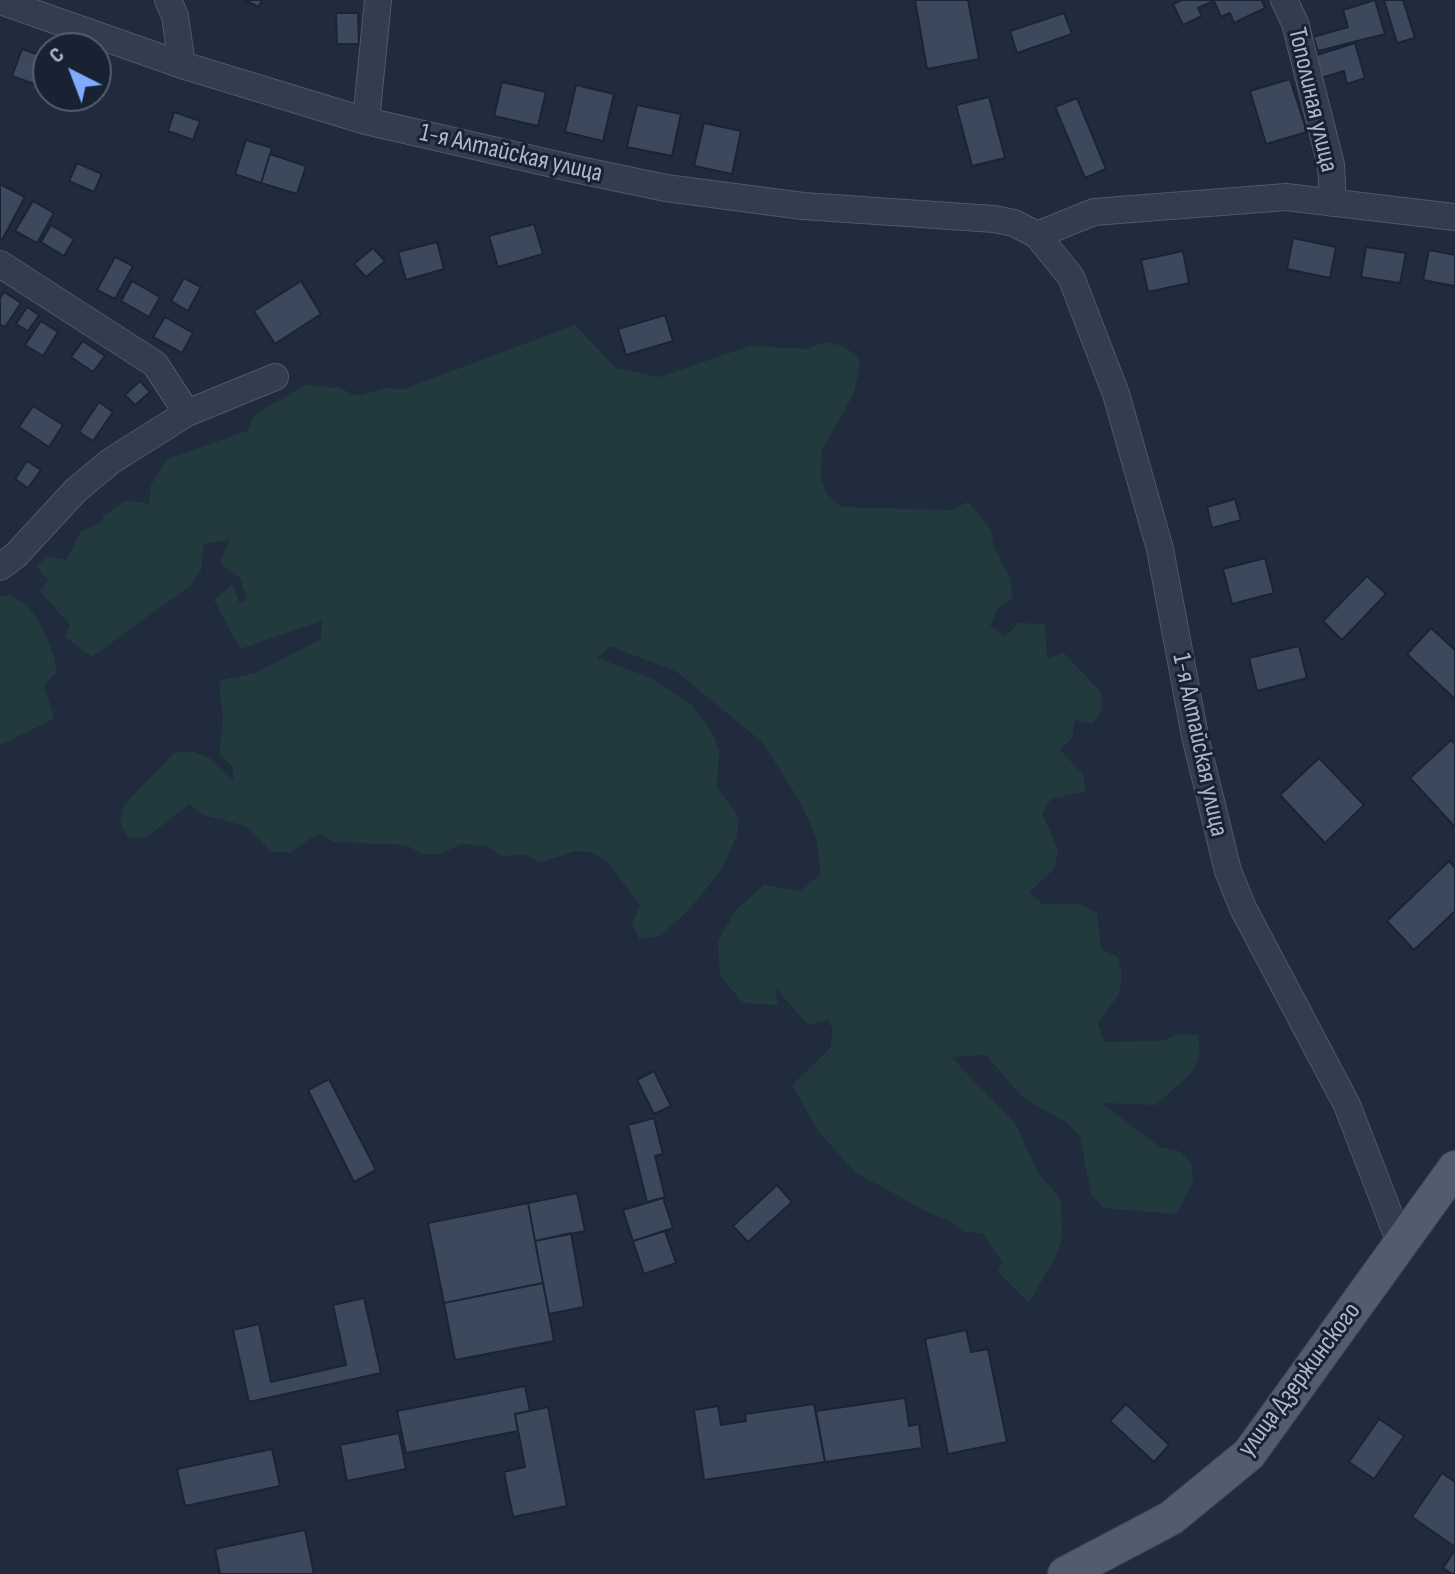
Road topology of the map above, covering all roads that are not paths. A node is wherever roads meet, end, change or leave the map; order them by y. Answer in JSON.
{"nodes":[{"id":1,"x":168,"y":0,"type":"edge"},
{"id":2,"x":378,"y":0,"type":"edge"},
{"id":3,"x":1284,"y":0,"type":"edge"},
{"id":4,"x":0,"y":1,"type":"edge"},
{"id":5,"x":182,"y":65,"type":"junction"},
{"id":6,"x":366,"y":121,"type":"junction"},
{"id":7,"x":1333,"y":203,"type":"junction"},
{"id":8,"x":1455,"y":217,"type":"edge"},
{"id":9,"x":1037,"y":235,"type":"junction"},
{"id":10,"x":0,"y":264,"type":"edge"},
{"id":11,"x":275,"y":377,"type":"dead end"},
{"id":12,"x":187,"y":413,"type":"junction"},
{"id":13,"x":0,"y":567,"type":"edge"},
{"id":14,"x":1455,"y":1168,"type":"edge"},
{"id":15,"x":1401,"y":1245,"type":"junction"},
{"id":16,"x":1065,"y":1574,"type":"edge"}],
"edges":[{"from":1,"to":5,"type":"street"},
{"from":2,"to":6,"type":"street"},
{"from":3,"to":7,"type":"street","name":"Тополиная улица"},
{"from":4,"to":5,"type":"street","name":"1-я Алтайская улица"},
{"from":5,"to":6,"type":"street","name":"1-я Алтайская улица"},
{"from":6,"to":9,"type":"street","name":"1-я Алтайская улица"},
{"from":7,"to":8,"type":"street"},
{"from":7,"to":9,"type":"street"},
{"from":9,"to":15,"type":"street","name":"1-я Алтайская улица"},
{"from":10,"to":12,"type":"street"},
{"from":11,"to":12,"type":"street"},
{"from":12,"to":13,"type":"street"},
{"from":14,"to":15,"type":"main road","name":"улица Дзержинского"},
{"from":15,"to":16,"type":"main road","name":"улица Дзержинского"}]}
